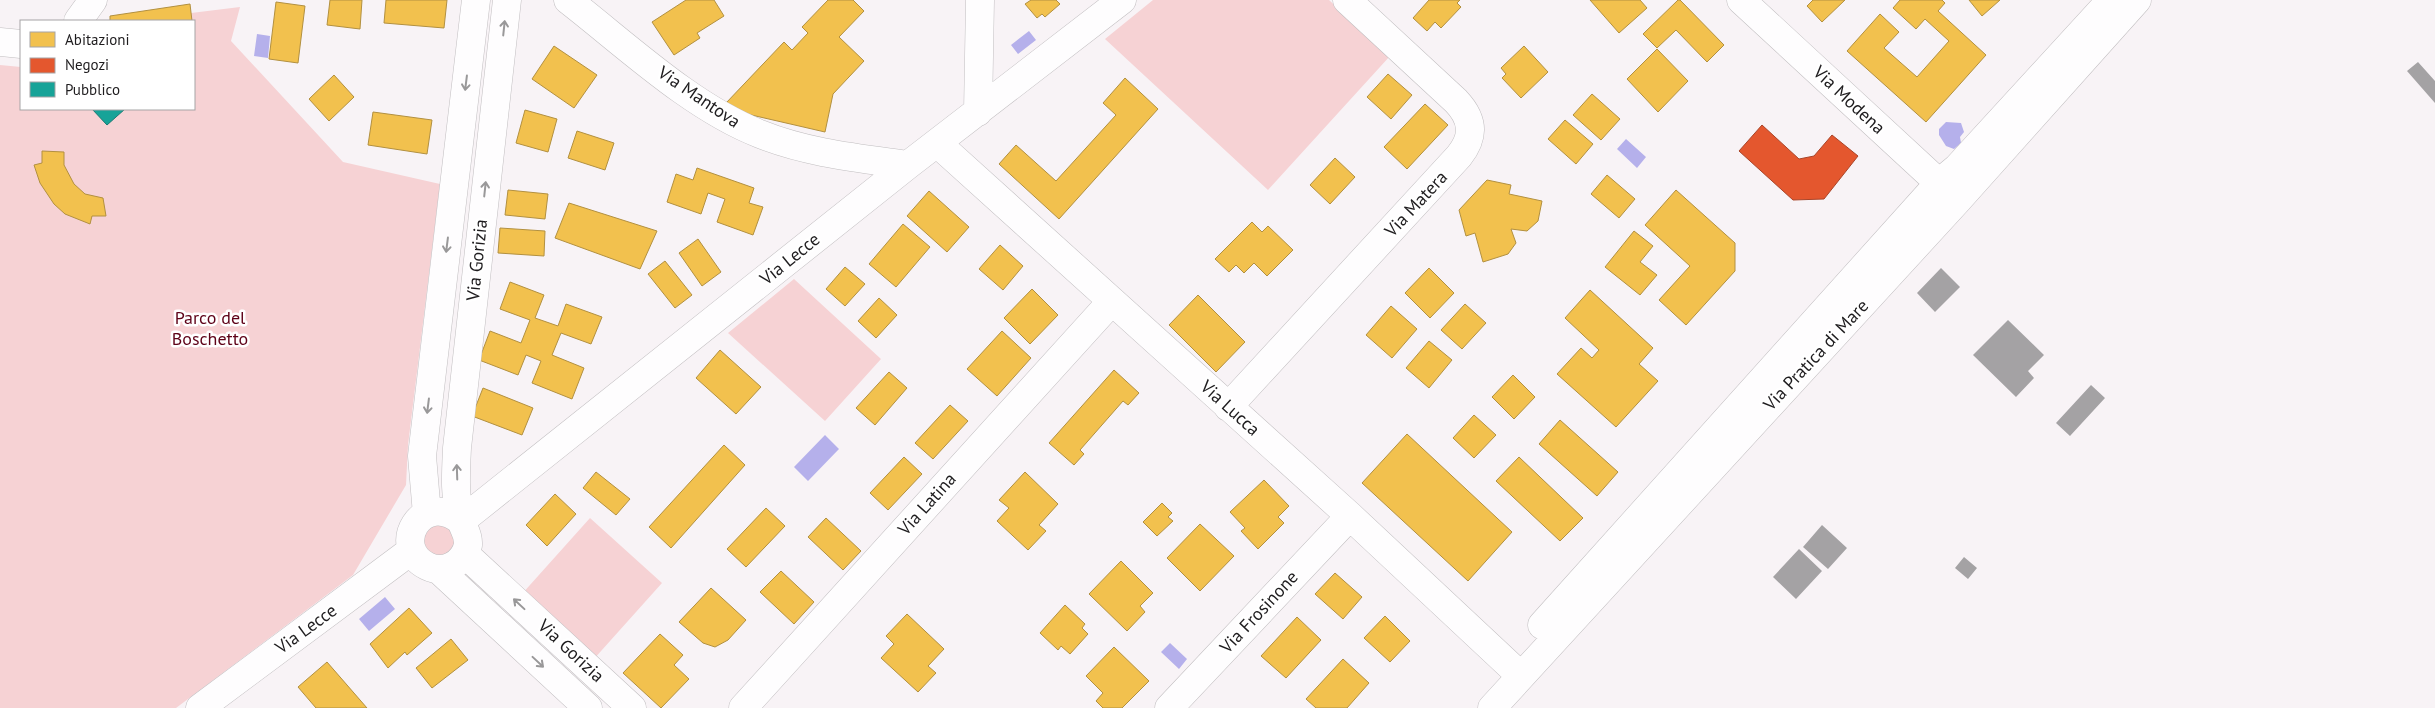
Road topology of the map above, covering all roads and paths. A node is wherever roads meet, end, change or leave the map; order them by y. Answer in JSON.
{"nodes":[{"id":1,"x":93,"y":0,"type":"edge"},
{"id":2,"x":476,"y":0,"type":"edge"},
{"id":3,"x":507,"y":0,"type":"edge"},
{"id":4,"x":568,"y":0,"type":"edge"},
{"id":5,"x":980,"y":0,"type":"edge"},
{"id":6,"x":1122,"y":0,"type":"edge"},
{"id":7,"x":1347,"y":0,"type":"edge"},
{"id":8,"x":1741,"y":0,"type":"edge"},
{"id":9,"x":2111,"y":0,"type":"edge"},
{"id":10,"x":2137,"y":0,"type":"edge"},
{"id":11,"x":79,"y":20,"type":"edge"},
{"id":12,"x":0,"y":42,"type":"edge"},
{"id":13,"x":20,"y":44,"type":"edge"},
{"id":14,"x":978,"y":112,"type":"junction"},
{"id":15,"x":937,"y":143,"type":"junction"},
{"id":16,"x":908,"y":165,"type":"junction"},
{"id":17,"x":1948,"y":192,"type":"junction"},
{"id":18,"x":1112,"y":301,"type":"junction"},
{"id":19,"x":1228,"y":407,"type":"junction"},
{"id":20,"x":427,"y":514,"type":"junction"},
{"id":21,"x":1350,"y":516,"type":"junction"},
{"id":22,"x":461,"y":521,"type":"junction"},
{"id":23,"x":412,"y":550,"type":"junction"},
{"id":24,"x":465,"y":554,"type":"junction"},
{"id":25,"x":438,"y":569,"type":"junction"},
{"id":26,"x":1514,"y":669,"type":"junction"},
{"id":27,"x":200,"y":708,"type":"edge"},
{"id":28,"x":588,"y":708,"type":"edge"},
{"id":29,"x":632,"y":708,"type":"edge"},
{"id":30,"x":743,"y":708,"type":"edge"},
{"id":31,"x":1169,"y":708,"type":"edge"},
{"id":32,"x":1492,"y":708,"type":"edge"}],
"edges":[{"from":1,"to":11,"type":"street"},
{"from":2,"to":20,"type":"street","name":"Via Gorizia","one_way":true},
{"from":22,"to":3,"type":"street","name":"Via Gorizia","one_way":true},
{"from":4,"to":16,"type":"street","name":"Via Mantova"},
{"from":5,"to":14,"type":"street"},
{"from":6,"to":14,"type":"street","name":"Via Lecce"},
{"from":7,"to":19,"type":"street","name":"Via Matera"},
{"from":8,"to":17,"type":"street","name":"Via Modena"},
{"from":9,"to":17,"type":"street"},
{"from":10,"to":17,"type":"street","name":"Via Pratica di Mare"},
{"from":12,"to":13,"type":"street"},
{"from":14,"to":15,"type":"street","name":"Via Lecce"},
{"from":15,"to":16,"type":"street","name":"Via Lecce"},
{"from":15,"to":18,"type":"street","name":"Via Lucca"},
{"from":16,"to":22,"type":"street","name":"Via Lecce"},
{"from":17,"to":26,"type":"street","name":"Via Pratica di Mare"},
{"from":18,"to":19,"type":"street","name":"Via Lucca"},
{"from":18,"to":30,"type":"street","name":"Via Latina"},
{"from":19,"to":21,"type":"street","name":"Via Lucca"},
{"from":20,"to":22,"type":"street"},
{"from":20,"to":23,"type":"street"},
{"from":21,"to":26,"type":"street","name":"Via Lucca"},
{"from":21,"to":31,"type":"street","name":"Via Frosinone"},
{"from":22,"to":24,"type":"street"},
{"from":23,"to":25,"type":"street"},
{"from":23,"to":27,"type":"street","name":"Via Lecce"},
{"from":24,"to":25,"type":"street"},
{"from":29,"to":24,"type":"street","name":"Via Gorizia","one_way":true},
{"from":25,"to":28,"type":"street","name":"Via Gorizia","one_way":true},
{"from":26,"to":32,"type":"street","name":"Via Pratica di Mare"}]}
